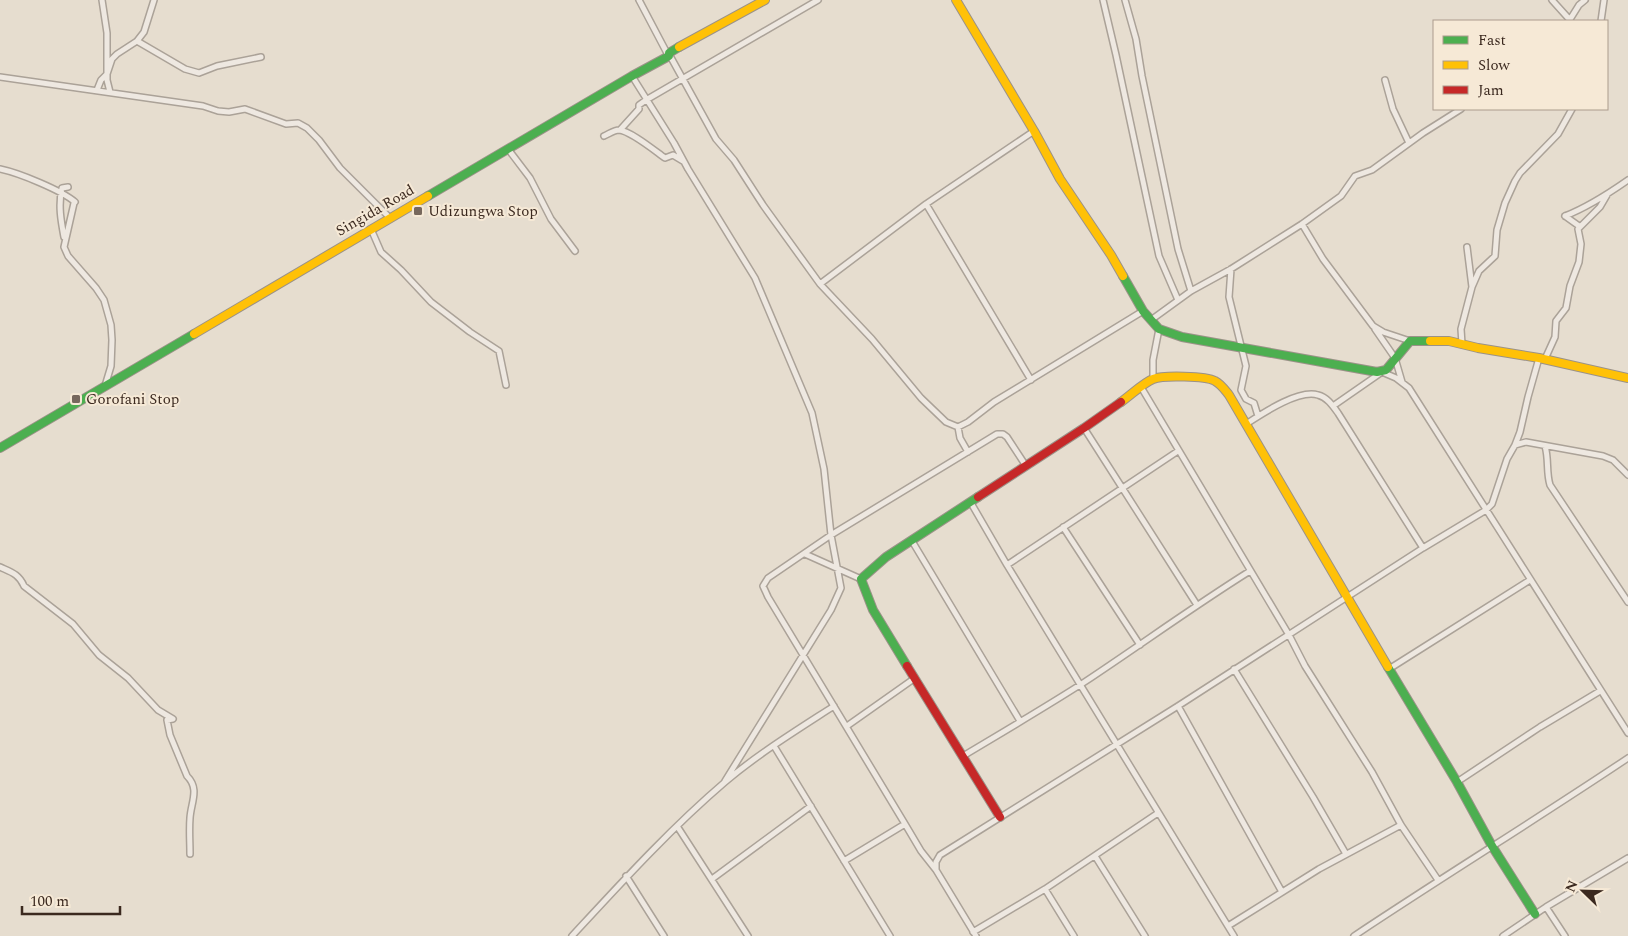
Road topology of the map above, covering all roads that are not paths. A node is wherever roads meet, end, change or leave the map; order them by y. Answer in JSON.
{"nodes":[{"id":1,"x":102,"y":0,"type":"edge"},
{"id":2,"x":154,"y":0,"type":"edge"},
{"id":3,"x":639,"y":0,"type":"edge"},
{"id":4,"x":765,"y":0,"type":"edge"},
{"id":5,"x":818,"y":0,"type":"edge"},
{"id":6,"x":956,"y":0,"type":"edge"},
{"id":7,"x":1103,"y":0,"type":"edge"},
{"id":8,"x":1125,"y":0,"type":"edge"},
{"id":9,"x":1552,"y":0,"type":"edge"},
{"id":10,"x":1585,"y":0,"type":"edge"},
{"id":11,"x":1604,"y":0,"type":"edge"},
{"id":12,"x":1569,"y":20,"type":"edge"},
{"id":13,"x":1601,"y":20,"type":"edge"},
{"id":14,"x":137,"y":41,"type":"junction"},
{"id":15,"x":669,"y":55,"type":"junction"},
{"id":16,"x":261,"y":57,"type":"dead end"},
{"id":17,"x":107,"y":74,"type":"junction"},
{"id":18,"x":0,"y":76,"type":"edge"},
{"id":19,"x":632,"y":76,"type":"junction"},
{"id":20,"x":683,"y":78,"type":"junction"},
{"id":21,"x":1385,"y":80,"type":"dead end"},
{"id":22,"x":97,"y":90,"type":"junction"},
{"id":23,"x":110,"y":92,"type":"junction"},
{"id":24,"x":646,"y":100,"type":"junction"},
{"id":25,"x":1459,"y":110,"type":"edge"},
{"id":26,"x":1571,"y":110,"type":"edge"},
{"id":27,"x":620,"y":130,"type":"junction"},
{"id":28,"x":1034,"y":131,"type":"junction"},
{"id":29,"x":604,"y":136,"type":"dead end"},
{"id":30,"x":1409,"y":143,"type":"junction"},
{"id":31,"x":508,"y":149,"type":"junction"},
{"id":32,"x":684,"y":162,"type":"junction"},
{"id":33,"x":0,"y":169,"type":"edge"},
{"id":34,"x":1628,"y":180,"type":"edge"},
{"id":35,"x":68,"y":187,"type":"dead end"},
{"id":36,"x":61,"y":194,"type":"junction"},
{"id":37,"x":1607,"y":194,"type":"junction"},
{"id":38,"x":926,"y":204,"type":"junction"},
{"id":39,"x":390,"y":218,"type":"junction"},
{"id":40,"x":1302,"y":224,"type":"junction"},
{"id":41,"x":1579,"y":226,"type":"junction"},
{"id":42,"x":371,"y":229,"type":"junction"},
{"id":43,"x":65,"y":240,"type":"junction"},
{"id":44,"x":1467,"y":247,"type":"dead end"},
{"id":45,"x":575,"y":251,"type":"dead end"},
{"id":46,"x":1231,"y":269,"type":"junction"},
{"id":47,"x":820,"y":284,"type":"junction"},
{"id":48,"x":1472,"y":287,"type":"junction"},
{"id":49,"x":1191,"y":291,"type":"junction"},
{"id":50,"x":1178,"y":300,"type":"junction"},
{"id":51,"x":1143,"y":311,"type":"junction"},
{"id":52,"x":1151,"y":320,"type":"junction"},
{"id":53,"x":1373,"y":326,"type":"junction"},
{"id":54,"x":1159,"y":329,"type":"junction"},
{"id":55,"x":1410,"y":341,"type":"junction"},
{"id":56,"x":1462,"y":344,"type":"junction"},
{"id":57,"x":1242,"y":347,"type":"junction"},
{"id":58,"x":1395,"y":358,"type":"junction"},
{"id":59,"x":1542,"y":359,"type":"junction"},
{"id":60,"x":1382,"y":372,"type":"junction"},
{"id":61,"x":1628,"y":378,"type":"edge"},
{"id":62,"x":1153,"y":379,"type":"junction"},
{"id":63,"x":1031,"y":380,"type":"junction"},
{"id":64,"x":1402,"y":382,"type":"junction"},
{"id":65,"x":506,"y":385,"type":"dead end"},
{"id":66,"x":104,"y":387,"type":"junction"},
{"id":67,"x":1141,"y":387,"type":"junction"},
{"id":68,"x":1333,"y":406,"type":"junction"},
{"id":69,"x":1258,"y":416,"type":"junction"},
{"id":70,"x":1246,"y":424,"type":"junction"},
{"id":71,"x":958,"y":427,"type":"junction"},
{"id":72,"x":1084,"y":428,"type":"junction"},
{"id":73,"x":1515,"y":445,"type":"junction"},
{"id":74,"x":1545,"y":446,"type":"junction"},
{"id":75,"x":0,"y":448,"type":"edge"},
{"id":76,"x":1178,"y":451,"type":"junction"},
{"id":77,"x":968,"y":452,"type":"junction"},
{"id":78,"x":1026,"y":466,"type":"junction"},
{"id":79,"x":1628,"y":475,"type":"edge"},
{"id":80,"x":1122,"y":488,"type":"junction"},
{"id":81,"x":971,"y":504,"type":"junction"},
{"id":82,"x":1486,"y":510,"type":"junction"},
{"id":83,"x":1063,"y":527,"type":"junction"},
{"id":84,"x":831,"y":535,"type":"junction"},
{"id":85,"x":912,"y":541,"type":"junction"},
{"id":86,"x":1424,"y":548,"type":"junction"},
{"id":87,"x":805,"y":554,"type":"junction"},
{"id":88,"x":1007,"y":565,"type":"junction"},
{"id":89,"x":0,"y":567,"type":"edge"},
{"id":90,"x":837,"y":569,"type":"junction"},
{"id":91,"x":1250,"y":570,"type":"junction"},
{"id":92,"x":862,"y":579,"type":"junction"},
{"id":93,"x":1530,"y":580,"type":"junction"},
{"id":94,"x":1347,"y":598,"type":"junction"},
{"id":95,"x":1628,"y":602,"type":"edge"},
{"id":96,"x":1197,"y":604,"type":"junction"},
{"id":97,"x":1289,"y":635,"type":"junction"},
{"id":98,"x":1140,"y":645,"type":"junction"},
{"id":99,"x":803,"y":656,"type":"junction"},
{"id":100,"x":1389,"y":669,"type":"junction"},
{"id":101,"x":1234,"y":670,"type":"junction"},
{"id":102,"x":915,"y":678,"type":"junction"},
{"id":103,"x":1080,"y":684,"type":"junction"},
{"id":104,"x":1600,"y":691,"type":"junction"},
{"id":105,"x":834,"y":706,"type":"junction"},
{"id":106,"x":1178,"y":706,"type":"junction"},
{"id":107,"x":1020,"y":721,"type":"junction"},
{"id":108,"x":847,"y":726,"type":"junction"},
{"id":109,"x":1628,"y":734,"type":"edge"},
{"id":110,"x":1117,"y":745,"type":"junction"},
{"id":111,"x":774,"y":746,"type":"junction"},
{"id":112,"x":963,"y":756,"type":"junction"},
{"id":113,"x":1628,"y":758,"type":"edge"},
{"id":114,"x":726,"y":781,"type":"junction"},
{"id":115,"x":1457,"y":782,"type":"junction"},
{"id":116,"x":810,"y":806,"type":"junction"},
{"id":117,"x":1158,"y":813,"type":"junction"},
{"id":118,"x":1000,"y":818,"type":"junction"},
{"id":119,"x":905,"y":824,"type":"junction"},
{"id":120,"x":1401,"y":825,"type":"junction"},
{"id":121,"x":677,"y":826,"type":"junction"},
{"id":122,"x":1492,"y":846,"type":"junction"},
{"id":123,"x":190,"y":854,"type":"dead end"},
{"id":124,"x":1346,"y":854,"type":"junction"},
{"id":125,"x":1095,"y":856,"type":"junction"},
{"id":126,"x":1628,"y":858,"type":"edge"},
{"id":127,"x":844,"y":861,"type":"junction"},
{"id":128,"x":936,"y":870,"type":"junction"},
{"id":129,"x":626,"y":876,"type":"junction"},
{"id":130,"x":712,"y":879,"type":"junction"},
{"id":131,"x":1438,"y":880,"type":"junction"},
{"id":132,"x":1045,"y":889,"type":"junction"},
{"id":133,"x":1282,"y":892,"type":"junction"},
{"id":134,"x":1546,"y":907,"type":"junction"},
{"id":135,"x":1535,"y":914,"type":"junction"},
{"id":136,"x":1228,"y":926,"type":"junction"},
{"id":137,"x":974,"y":934,"type":"edge"},
{"id":138,"x":572,"y":936,"type":"edge"},
{"id":139,"x":664,"y":936,"type":"edge"},
{"id":140,"x":748,"y":936,"type":"edge"},
{"id":141,"x":890,"y":936,"type":"edge"},
{"id":142,"x":1074,"y":936,"type":"edge"},
{"id":143,"x":1145,"y":936,"type":"edge"},
{"id":144,"x":1234,"y":936,"type":"edge"},
{"id":145,"x":1354,"y":936,"type":"edge"},
{"id":146,"x":1503,"y":936,"type":"edge"},
{"id":147,"x":1564,"y":936,"type":"edge"}],
"edges":[{"from":1,"to":17,"type":"street"},
{"from":2,"to":14,"type":"street"},
{"from":3,"to":15,"type":"street"},
{"from":4,"to":15,"type":"main road","name":"Singida Road"},
{"from":5,"to":20,"type":"street"},
{"from":6,"to":28,"type":"main road"},
{"from":7,"to":50,"type":"street"},
{"from":8,"to":49,"type":"street"},
{"from":9,"to":12,"type":"street"},
{"from":10,"to":12,"type":"street"},
{"from":11,"to":13,"type":"street"},
{"from":14,"to":16,"type":"street"},
{"from":14,"to":17,"type":"street"},
{"from":15,"to":19,"type":"main road","name":"Singida Road"},
{"from":15,"to":20,"type":"street"},
{"from":17,"to":22,"type":"street"},
{"from":17,"to":23,"type":"street"},
{"from":18,"to":22,"type":"street"},
{"from":19,"to":24,"type":"street"},
{"from":19,"to":31,"type":"main road","name":"Singida Road"},
{"from":20,"to":24,"type":"street"},
{"from":20,"to":47,"type":"street"},
{"from":21,"to":30,"type":"street"},
{"from":22,"to":23,"type":"street"},
{"from":23,"to":39,"type":"street"},
{"from":24,"to":27,"type":"street"},
{"from":24,"to":32,"type":"street"},
{"from":25,"to":30,"type":"street"},
{"from":26,"to":48,"type":"street"},
{"from":27,"to":29,"type":"street"},
{"from":27,"to":32,"type":"street"},
{"from":28,"to":38,"type":"street"},
{"from":28,"to":51,"type":"main road"},
{"from":30,"to":40,"type":"street"},
{"from":31,"to":39,"type":"main road","name":"Singida Road"},
{"from":31,"to":45,"type":"street"},
{"from":32,"to":84,"type":"street"},
{"from":33,"to":36,"type":"street"},
{"from":34,"to":37,"type":"street"},
{"from":35,"to":36,"type":"street"},
{"from":36,"to":43,"type":"street"},
{"from":36,"to":43,"type":"street"},
{"from":37,"to":41,"type":"street"},
{"from":37,"to":41,"type":"street"},
{"from":38,"to":47,"type":"street"},
{"from":38,"to":63,"type":"street"},
{"from":39,"to":42,"type":"main road","name":"Singida Road"},
{"from":40,"to":46,"type":"street"},
{"from":40,"to":53,"type":"street"},
{"from":41,"to":59,"type":"street"},
{"from":42,"to":65,"type":"street"},
{"from":42,"to":66,"type":"main road","name":"Singida Road"},
{"from":43,"to":66,"type":"street"},
{"from":44,"to":48,"type":"street"},
{"from":46,"to":49,"type":"street"},
{"from":46,"to":57,"type":"street"},
{"from":47,"to":71,"type":"street"},
{"from":48,"to":56,"type":"street"},
{"from":49,"to":50,"type":"street"},
{"from":50,"to":52,"type":"street"},
{"from":51,"to":52,"type":"main road"},
{"from":51,"to":63,"type":"street"},
{"from":52,"to":54,"type":"main road"},
{"from":53,"to":55,"type":"street"},
{"from":53,"to":58,"type":"street"},
{"from":54,"to":57,"type":"main road"},
{"from":54,"to":62,"type":"street"},
{"from":55,"to":56,"type":"main road"},
{"from":55,"to":58,"type":"main road"},
{"from":56,"to":59,"type":"main road"},
{"from":57,"to":60,"type":"main road"},
{"from":57,"to":69,"type":"street"},
{"from":58,"to":60,"type":"main road"},
{"from":58,"to":64,"type":"street"},
{"from":59,"to":61,"type":"main road"},
{"from":59,"to":73,"type":"street"},
{"from":60,"to":64,"type":"street"},
{"from":60,"to":68,"type":"street"},
{"from":62,"to":67,"type":"main road"},
{"from":62,"to":70,"type":"main road"},
{"from":63,"to":71,"type":"street"},
{"from":64,"to":82,"type":"street"},
{"from":66,"to":75,"type":"main road","name":"Singida Road"},
{"from":67,"to":72,"type":"main road"},
{"from":67,"to":76,"type":"street"},
{"from":68,"to":69,"type":"street"},
{"from":68,"to":86,"type":"street"},
{"from":69,"to":70,"type":"street"},
{"from":70,"to":94,"type":"main road"},
{"from":71,"to":77,"type":"street"},
{"from":72,"to":78,"type":"main road"},
{"from":72,"to":80,"type":"street"},
{"from":73,"to":74,"type":"street"},
{"from":73,"to":82,"type":"street"},
{"from":74,"to":79,"type":"street"},
{"from":74,"to":95,"type":"street"},
{"from":76,"to":80,"type":"street"},
{"from":76,"to":91,"type":"street"},
{"from":77,"to":78,"type":"street"},
{"from":77,"to":84,"type":"street"},
{"from":78,"to":81,"type":"main road"},
{"from":80,"to":83,"type":"street"},
{"from":80,"to":96,"type":"street"},
{"from":81,"to":85,"type":"main road"},
{"from":81,"to":88,"type":"street"},
{"from":82,"to":86,"type":"street"},
{"from":82,"to":93,"type":"street"},
{"from":83,"to":88,"type":"street"},
{"from":83,"to":98,"type":"street"},
{"from":84,"to":87,"type":"street"},
{"from":84,"to":90,"type":"street"},
{"from":85,"to":92,"type":"main road"},
{"from":85,"to":107,"type":"street"},
{"from":86,"to":94,"type":"street"},
{"from":87,"to":90,"type":"street"},
{"from":87,"to":99,"type":"street"},
{"from":88,"to":103,"type":"street"},
{"from":89,"to":123,"type":"street"},
{"from":90,"to":92,"type":"street"},
{"from":90,"to":99,"type":"street"},
{"from":91,"to":96,"type":"street"},
{"from":91,"to":97,"type":"street"},
{"from":92,"to":102,"type":"main road"},
{"from":93,"to":100,"type":"street"},
{"from":93,"to":104,"type":"street"},
{"from":94,"to":97,"type":"street"},
{"from":94,"to":100,"type":"main road"},
{"from":96,"to":98,"type":"street"},
{"from":97,"to":101,"type":"street"},
{"from":97,"to":120,"type":"street"},
{"from":98,"to":103,"type":"street"},
{"from":99,"to":105,"type":"street"},
{"from":99,"to":114,"type":"street"},
{"from":100,"to":115,"type":"main road"},
{"from":101,"to":106,"type":"street"},
{"from":101,"to":124,"type":"street"},
{"from":102,"to":108,"type":"street"},
{"from":102,"to":112,"type":"main road"},
{"from":103,"to":107,"type":"street"},
{"from":103,"to":110,"type":"street"},
{"from":104,"to":109,"type":"street"},
{"from":104,"to":115,"type":"street"},
{"from":105,"to":108,"type":"street"},
{"from":105,"to":111,"type":"street"},
{"from":106,"to":110,"type":"street"},
{"from":106,"to":133,"type":"street"},
{"from":107,"to":112,"type":"street"},
{"from":108,"to":119,"type":"street"},
{"from":110,"to":117,"type":"street"},
{"from":110,"to":118,"type":"street"},
{"from":111,"to":114,"type":"street"},
{"from":111,"to":116,"type":"street"},
{"from":112,"to":118,"type":"main road"},
{"from":113,"to":122,"type":"street"},
{"from":114,"to":121,"type":"street"},
{"from":115,"to":122,"type":"main road"},
{"from":116,"to":127,"type":"street"},
{"from":116,"to":130,"type":"street"},
{"from":117,"to":125,"type":"street"},
{"from":117,"to":136,"type":"street"},
{"from":118,"to":128,"type":"street"},
{"from":119,"to":127,"type":"street"},
{"from":119,"to":128,"type":"street"},
{"from":120,"to":124,"type":"street"},
{"from":120,"to":131,"type":"street"},
{"from":121,"to":129,"type":"street"},
{"from":121,"to":130,"type":"street"},
{"from":122,"to":131,"type":"street"},
{"from":122,"to":135,"type":"main road"},
{"from":124,"to":133,"type":"street"},
{"from":125,"to":132,"type":"street"},
{"from":125,"to":143,"type":"street"},
{"from":126,"to":134,"type":"street"},
{"from":127,"to":141,"type":"street"},
{"from":128,"to":137,"type":"street"},
{"from":129,"to":138,"type":"street"},
{"from":129,"to":139,"type":"street"},
{"from":130,"to":140,"type":"street"},
{"from":131,"to":145,"type":"street"},
{"from":132,"to":137,"type":"street"},
{"from":132,"to":142,"type":"street"},
{"from":133,"to":136,"type":"street"},
{"from":134,"to":135,"type":"street"},
{"from":134,"to":147,"type":"street"},
{"from":135,"to":146,"type":"street"},
{"from":136,"to":144,"type":"street"}]}
